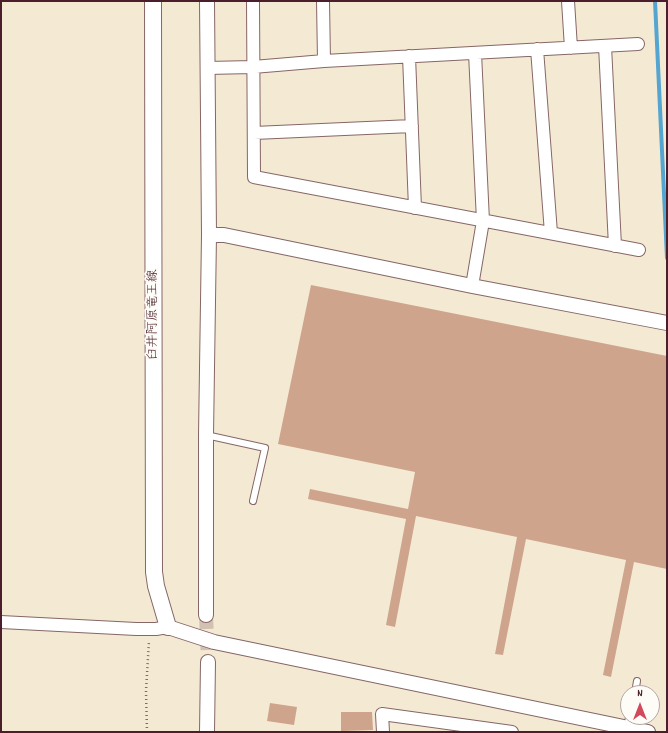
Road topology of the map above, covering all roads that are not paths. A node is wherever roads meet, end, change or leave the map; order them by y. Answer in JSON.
{"nodes":[{"id":1,"x":153,"y":1,"type":"edge"},
{"id":2,"x":206,"y":1,"type":"edge"},
{"id":3,"x":253,"y":1,"type":"edge"},
{"id":4,"x":323,"y":1,"type":"edge"},
{"id":5,"x":568,"y":1,"type":"edge"},
{"id":6,"x":638,"y":44,"type":"dead end"},
{"id":7,"x":606,"y":46,"type":"junction"},
{"id":8,"x":571,"y":48,"type":"junction"},
{"id":9,"x":537,"y":49,"type":"junction"},
{"id":10,"x":476,"y":53,"type":"junction"},
{"id":11,"x":409,"y":56,"type":"junction"},
{"id":12,"x":324,"y":61,"type":"junction"},
{"id":13,"x":253,"y":67,"type":"junction"},
{"id":14,"x":207,"y":68,"type":"junction"},
{"id":15,"x":412,"y":126,"type":"junction"},
{"id":16,"x":254,"y":132,"type":"junction"},
{"id":17,"x":415,"y":208,"type":"junction"},
{"id":18,"x":483,"y":221,"type":"junction"},
{"id":19,"x":551,"y":234,"type":"junction"},
{"id":20,"x":208,"y":235,"type":"junction"},
{"id":21,"x":615,"y":246,"type":"junction"},
{"id":22,"x":638,"y":250,"type":"dead end"},
{"id":23,"x":472,"y":286,"type":"junction"},
{"id":24,"x":667,"y":323,"type":"edge"},
{"id":25,"x":206,"y":435,"type":"junction"},
{"id":26,"x":253,"y":501,"type":"dead end"},
{"id":27,"x":206,"y":615,"type":"tunnel mouth"},
{"id":28,"x":1,"y":622,"type":"edge"},
{"id":29,"x":168,"y":627,"type":"junction"},
{"id":30,"x":208,"y":662,"type":"tunnel mouth"},
{"id":31,"x":637,"y":681,"type":"dead end"},
{"id":32,"x":636,"y":685,"type":"edge"},
{"id":33,"x":620,"y":720,"type":"edge"},
{"id":34,"x":634,"y":725,"type":"edge"},
{"id":35,"x":449,"y":728,"type":"edge"},
{"id":36,"x":207,"y":732,"type":"edge"},
{"id":37,"x":383,"y":732,"type":"edge"},
{"id":38,"x":512,"y":732,"type":"edge"},
{"id":39,"x":648,"y":732,"type":"edge"}],
"edges":[{"from":1,"to":29,"type":"main road","name":"臼井阿原竜王線"},
{"from":2,"to":14,"type":"street"},
{"from":3,"to":13,"type":"street"},
{"from":4,"to":12,"type":"street"},
{"from":5,"to":8,"type":"street"},
{"from":6,"to":7,"type":"street"},
{"from":7,"to":8,"type":"street"},
{"from":7,"to":21,"type":"street"},
{"from":8,"to":9,"type":"street"},
{"from":9,"to":10,"type":"street"},
{"from":9,"to":19,"type":"street"},
{"from":10,"to":11,"type":"street"},
{"from":10,"to":18,"type":"street"},
{"from":11,"to":12,"type":"street"},
{"from":11,"to":15,"type":"street"},
{"from":12,"to":13,"type":"street"},
{"from":13,"to":14,"type":"street"},
{"from":13,"to":16,"type":"street"},
{"from":14,"to":20,"type":"street"},
{"from":15,"to":16,"type":"street"},
{"from":15,"to":17,"type":"street"},
{"from":16,"to":17,"type":"street"},
{"from":17,"to":18,"type":"street"},
{"from":18,"to":19,"type":"street"},
{"from":18,"to":23,"type":"street"},
{"from":19,"to":21,"type":"street"},
{"from":20,"to":23,"type":"street"},
{"from":20,"to":25,"type":"street"},
{"from":21,"to":22,"type":"street"},
{"from":23,"to":24,"type":"street"},
{"from":25,"to":26,"type":"lane"},
{"from":25,"to":27,"type":"street"},
{"from":28,"to":29,"type":"street"},
{"from":29,"to":33,"type":"street"},
{"from":30,"to":36,"type":"street"},
{"from":31,"to":32,"type":"lane"},
{"from":34,"to":39,"type":"street"},
{"from":35,"to":37,"type":"street"},
{"from":35,"to":38,"type":"street"}]}
